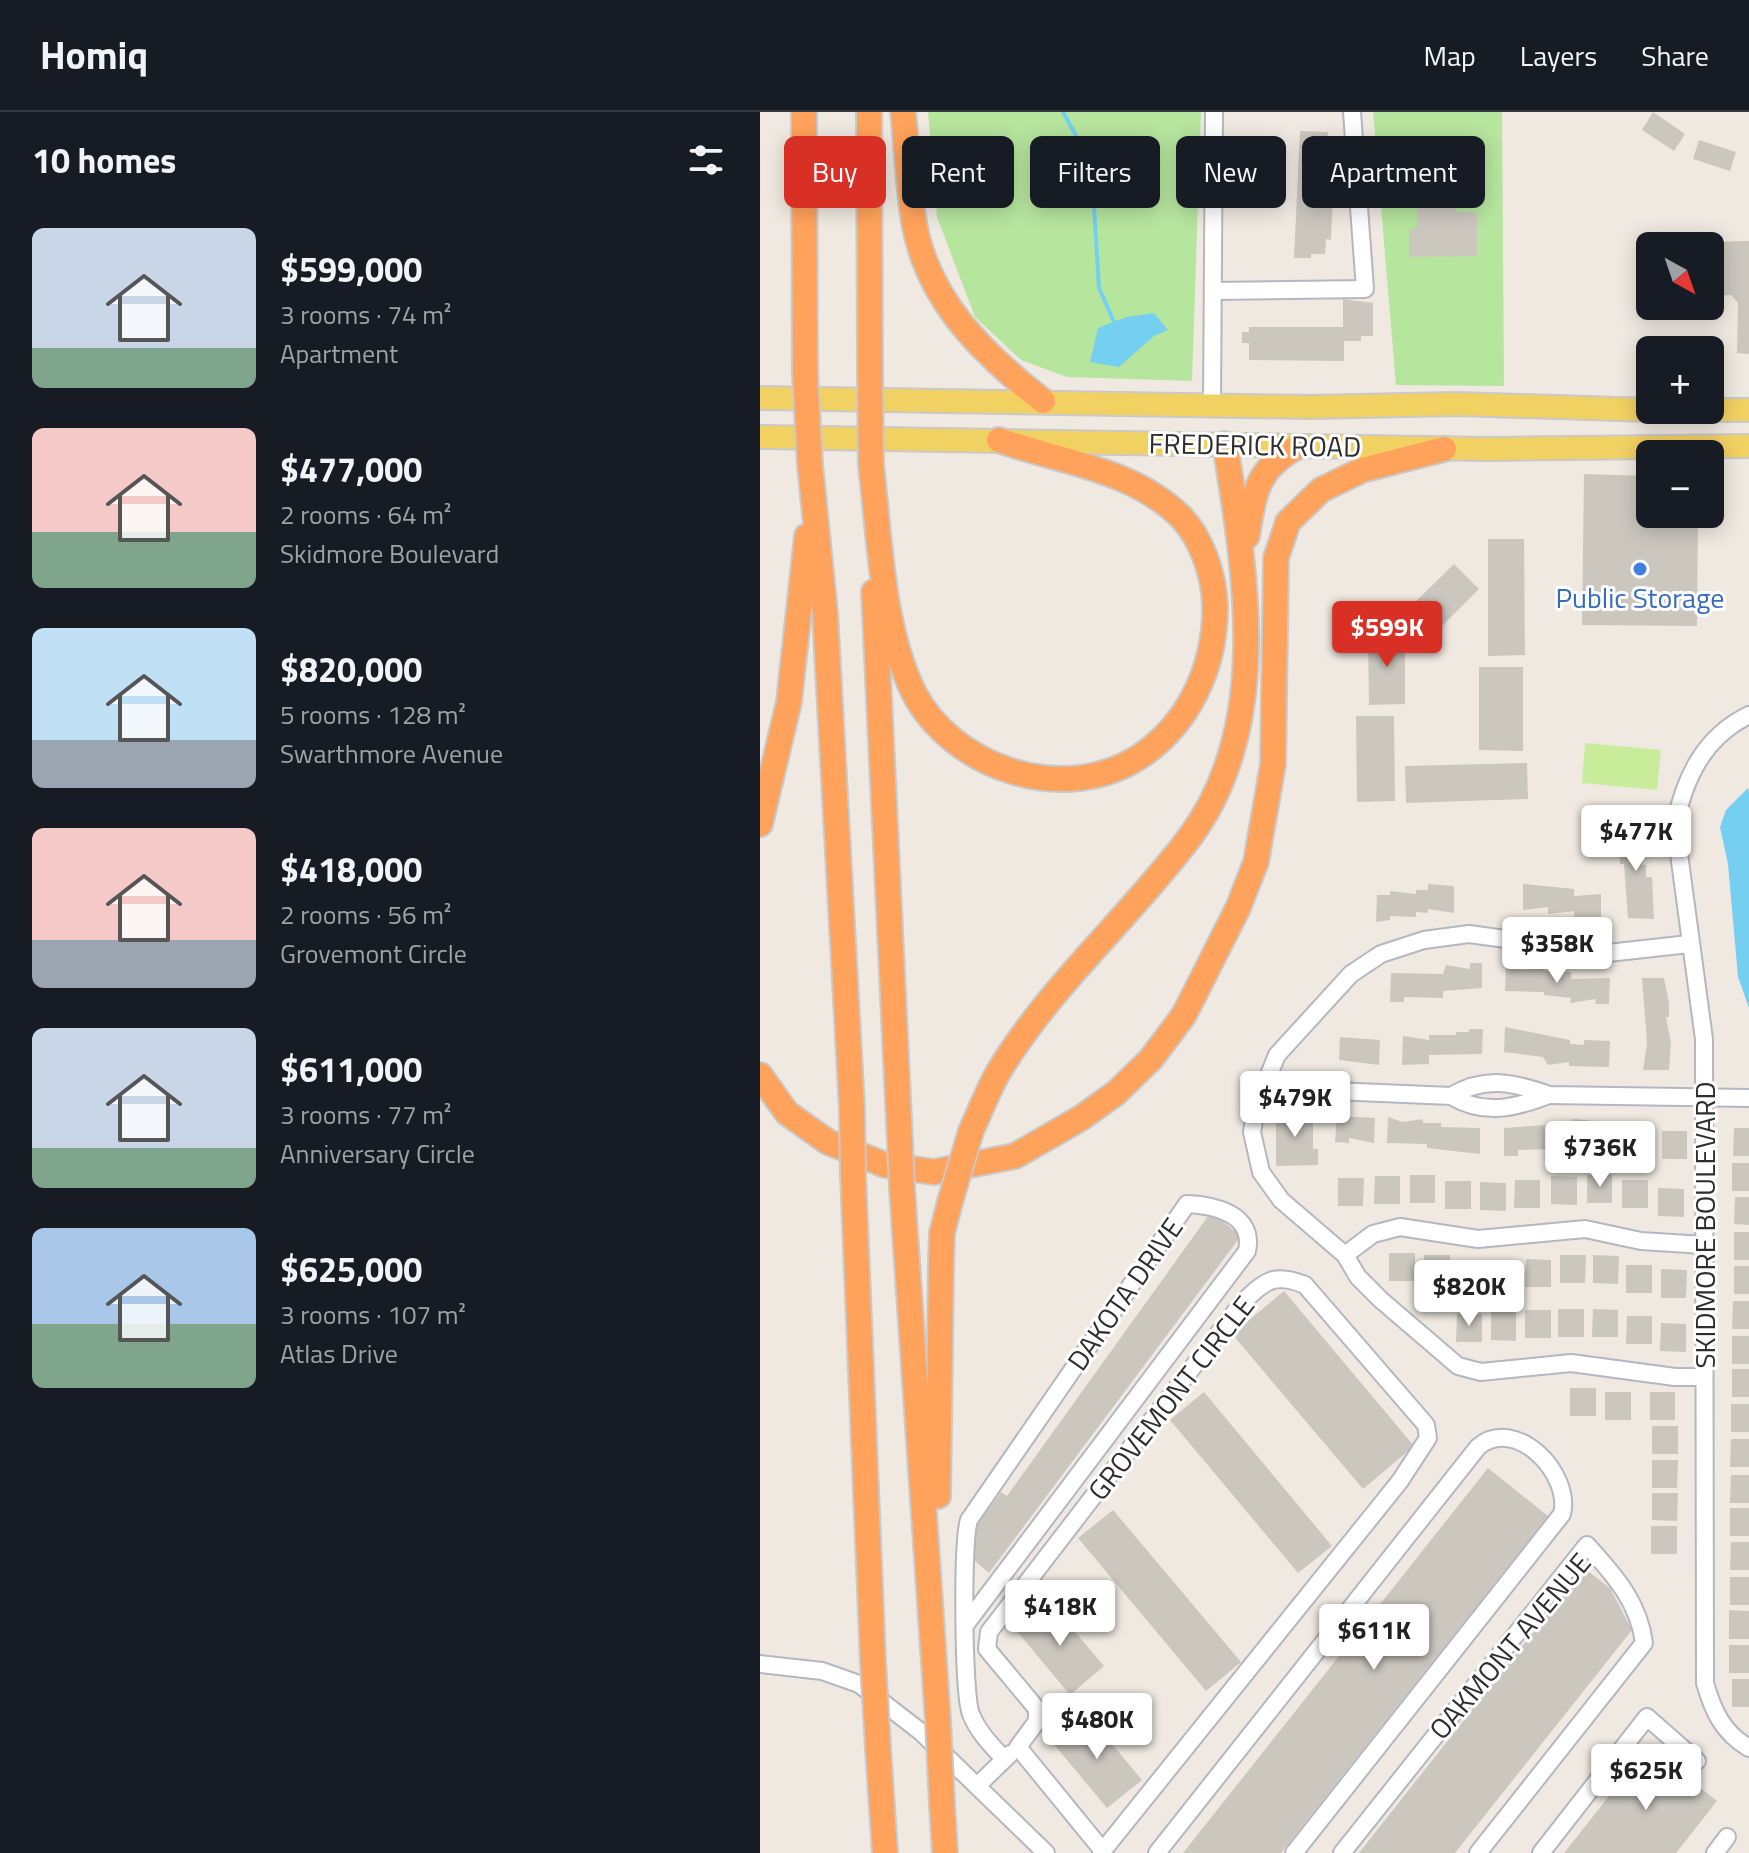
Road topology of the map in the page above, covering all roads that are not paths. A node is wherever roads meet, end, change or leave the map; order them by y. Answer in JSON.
{"nodes":[{"id":1,"x":804,"y":112,"type":"edge"},
{"id":2,"x":869,"y":112,"type":"edge"},
{"id":3,"x":903,"y":112,"type":"edge"},
{"id":4,"x":1214,"y":112,"type":"edge"},
{"id":5,"x":1352,"y":112,"type":"edge"},
{"id":6,"x":1213,"y":291,"type":"junction"},
{"id":7,"x":763,"y":397,"type":"edge"},
{"id":8,"x":1043,"y":401,"type":"junction"},
{"id":9,"x":1212,"y":403,"type":"junction"},
{"id":10,"x":1636,"y":410,"type":"edge"},
{"id":11,"x":1724,"y":410,"type":"edge"},
{"id":12,"x":1749,"y":410,"type":"edge"},
{"id":13,"x":760,"y":437,"type":"edge"},
{"id":14,"x":999,"y":440,"type":"junction"},
{"id":15,"x":1225,"y":444,"type":"junction"},
{"id":16,"x":1749,"y":446,"type":"edge"},
{"id":17,"x":1297,"y":447,"type":"junction"},
{"id":18,"x":1444,"y":449,"type":"junction"},
{"id":19,"x":871,"y":466,"type":"junction"},
{"id":20,"x":811,"y":475,"type":"junction"},
{"id":21,"x":1242,"y":562,"type":"junction"},
{"id":22,"x":1749,"y":715,"type":"edge"},
{"id":23,"x":760,"y":824,"type":"edge"},
{"id":24,"x":1689,"y":944,"type":"junction"},
{"id":25,"x":760,"y":1075,"type":"edge"},
{"id":26,"x":1263,"y":1088,"type":"junction"},
{"id":27,"x":1549,"y":1095,"type":"junction"},
{"id":28,"x":1451,"y":1096,"type":"junction"},
{"id":29,"x":1706,"y":1098,"type":"junction"},
{"id":30,"x":1749,"y":1098,"type":"edge"},
{"id":31,"x":1704,"y":1245,"type":"junction"},
{"id":32,"x":1345,"y":1255,"type":"junction"},
{"id":33,"x":1704,"y":1377,"type":"junction"},
{"id":34,"x":966,"y":1624,"type":"junction"},
{"id":35,"x":760,"y":1664,"type":"edge"},
{"id":36,"x":938,"y":1712,"type":"junction"},
{"id":37,"x":1018,"y":1747,"type":"junction"},
{"id":38,"x":1749,"y":1748,"type":"edge"},
{"id":39,"x":1004,"y":1759,"type":"junction"},
{"id":40,"x":1697,"y":1761,"type":"dead end"},
{"id":41,"x":977,"y":1786,"type":"junction"},
{"id":42,"x":1727,"y":1837,"type":"dead end"},
{"id":43,"x":1102,"y":1852,"type":"edge"},
{"id":44,"x":885,"y":1853,"type":"edge"},
{"id":45,"x":945,"y":1853,"type":"edge"},
{"id":46,"x":1046,"y":1853,"type":"edge"},
{"id":47,"x":1157,"y":1853,"type":"edge"},
{"id":48,"x":1294,"y":1853,"type":"edge"},
{"id":49,"x":1342,"y":1853,"type":"edge"},
{"id":50,"x":1478,"y":1853,"type":"edge"},
{"id":51,"x":1541,"y":1853,"type":"edge"},
{"id":52,"x":1715,"y":1853,"type":"edge"}],
"edges":[{"from":1,"to":20,"type":"highway","bridge":true},
{"from":2,"to":19,"type":"highway","bridge":true},
{"from":3,"to":8,"type":"highway"},
{"from":4,"to":6,"type":"street"},
{"from":5,"to":6,"type":"street"},
{"from":6,"to":9,"type":"street"},
{"from":7,"to":8,"type":"main road","name":"FREDERICK ROAD"},
{"from":8,"to":9,"type":"main road","name":"FREDERICK ROAD"},
{"from":9,"to":10,"type":"main road","name":"FREDERICK ROAD"},
{"from":9,"to":15,"type":"main road"},
{"from":11,"to":12,"type":"main road"},
{"from":13,"to":14,"type":"main road","name":"FREDERICK ROAD"},
{"from":14,"to":15,"type":"main road","name":"FREDERICK ROAD"},
{"from":14,"to":19,"type":"highway"},
{"from":15,"to":17,"type":"main road","name":"FREDERICK ROAD"},
{"from":15,"to":21,"type":"highway"},
{"from":16,"to":18,"type":"main road","name":"FREDERICK ROAD"},
{"from":17,"to":18,"type":"main road","name":"FREDERICK ROAD"},
{"from":17,"to":21,"type":"highway"},
{"from":18,"to":25,"type":"highway"},
{"from":19,"to":36,"type":"highway","bridge":true},
{"from":20,"to":23,"type":"highway"},
{"from":20,"to":44,"type":"highway","bridge":true},
{"from":21,"to":36,"type":"highway","bridge":true},
{"from":22,"to":24,"type":"street","name":"SKIDMORE BOULEVARD"},
{"from":24,"to":26,"type":"street"},
{"from":24,"to":29,"type":"street","name":"SKIDMORE BOULEVARD"},
{"from":26,"to":28,"type":"street"},
{"from":26,"to":32,"type":"street"},
{"from":27,"to":28,"type":"street"},
{"from":27,"to":28,"type":"street"},
{"from":27,"to":29,"type":"street"},
{"from":29,"to":30,"type":"street"},
{"from":29,"to":31,"type":"street","name":"SKIDMORE BOULEVARD"},
{"from":31,"to":32,"type":"street"},
{"from":31,"to":33,"type":"street","name":"SKIDMORE BOULEVARD"},
{"from":32,"to":33,"type":"street"},
{"from":33,"to":38,"type":"street","name":"SKIDMORE BOULEVARD"},
{"from":34,"to":34,"type":"street","name":"DAKOTA DRIVE"},
{"from":34,"to":39,"type":"street","name":"DAKOTA DRIVE"},
{"from":35,"to":41,"type":"street"},
{"from":36,"to":45,"type":"highway","bridge":true},
{"from":37,"to":39,"type":"street","name":"GROVEMONT CIRCLE"},
{"from":37,"to":43,"type":"street","name":"GROVEMONT CIRCLE"},
{"from":37,"to":43,"type":"street","name":"GROVEMONT CIRCLE"},
{"from":39,"to":41,"type":"street","name":"GROVEMONT CIRCLE"},
{"from":40,"to":51,"type":"street"},
{"from":41,"to":46,"type":"street"},
{"from":42,"to":52,"type":"street"},
{"from":47,"to":48,"type":"street"},
{"from":49,"to":50,"type":"street","name":"OAKMONT AVENUE"}]}
